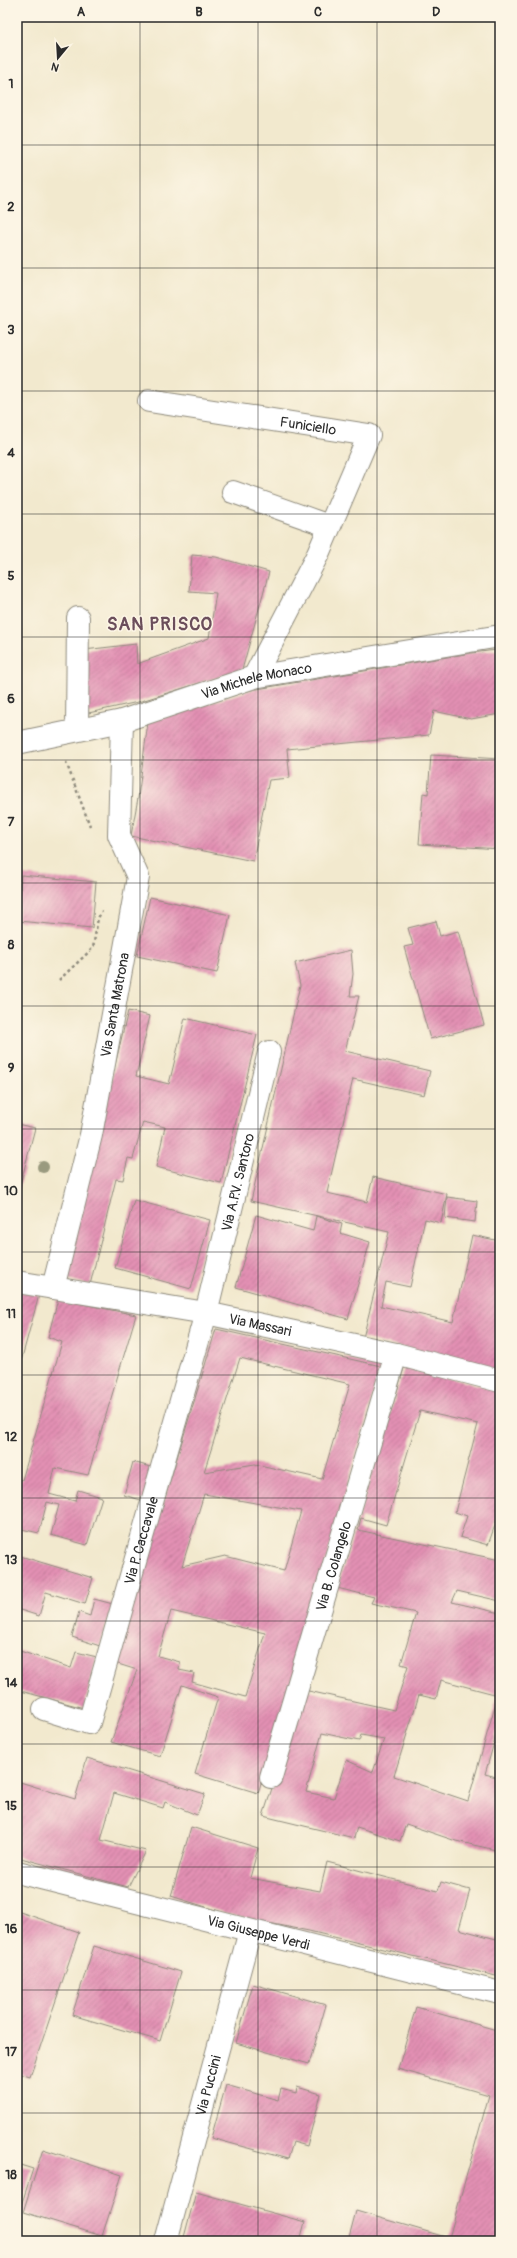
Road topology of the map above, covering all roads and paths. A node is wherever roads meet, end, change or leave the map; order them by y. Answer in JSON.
{"nodes":[{"id":1,"x":149,"y":400,"type":"dead end"},
{"id":2,"x":233,"y":492,"type":"dead end"},
{"id":3,"x":329,"y":526,"type":"junction"},
{"id":4,"x":78,"y":618,"type":"dead end"},
{"id":5,"x":500,"y":636,"type":"edge"},
{"id":6,"x":254,"y":677,"type":"junction"},
{"id":7,"x":122,"y":721,"type":"junction"},
{"id":8,"x":67,"y":733,"type":"junction"},
{"id":9,"x":17,"y":743,"type":"edge"},
{"id":10,"x":91,"y":830,"type":"dead end"},
{"id":11,"x":107,"y":905,"type":"dead end"},
{"id":12,"x":59,"y":980,"type":"dead end"},
{"id":13,"x":269,"y":1052,"type":"dead end"},
{"id":14,"x":17,"y":1282,"type":"edge"},
{"id":15,"x":53,"y":1288,"type":"junction"},
{"id":16,"x":206,"y":1313,"type":"junction"},
{"id":17,"x":396,"y":1354,"type":"junction"},
{"id":18,"x":500,"y":1381,"type":"edge"},
{"id":19,"x":44,"y":1709,"type":"dead end"},
{"id":20,"x":271,"y":1778,"type":"dead end"},
{"id":21,"x":17,"y":1872,"type":"edge"},
{"id":22,"x":250,"y":1931,"type":"junction"},
{"id":23,"x":500,"y":1993,"type":"edge"},
{"id":24,"x":166,"y":2241,"type":"edge"}],
"edges":[{"from":1,"to":3,"type":"street","name":"Funiciello"},
{"from":2,"to":3,"type":"street"},
{"from":3,"to":6,"type":"street","name":"Funiciello"},
{"from":4,"to":8,"type":"street"},
{"from":5,"to":6,"type":"street","name":"Via Michele Monaco"},
{"from":6,"to":7,"type":"street","name":"Via Michele Monaco"},
{"from":7,"to":8,"type":"street","name":"Via Michele Monaco"},
{"from":7,"to":15,"type":"street","name":"Via Santa Matrona"},
{"from":8,"to":9,"type":"street","name":"Via Michele Monaco"},
{"from":8,"to":10,"type":"path"},
{"from":11,"to":12,"type":"path"},
{"from":13,"to":16,"type":"street","name":"Via A.P.V. Santoro"},
{"from":14,"to":15,"type":"street","name":"Via Massari"},
{"from":15,"to":16,"type":"street","name":"Via Massari"},
{"from":16,"to":17,"type":"street","name":"Via Massari"},
{"from":16,"to":19,"type":"street","name":"Via P. Caccavale"},
{"from":17,"to":18,"type":"street","name":"Via Massari"},
{"from":17,"to":20,"type":"street","name":"Via B. Colangelo"},
{"from":21,"to":22,"type":"street","name":"Via Giuseppe Verdi"},
{"from":22,"to":23,"type":"street","name":"Via Giuseppe Verdi"},
{"from":22,"to":24,"type":"street","name":"Via Puccini"}]}
